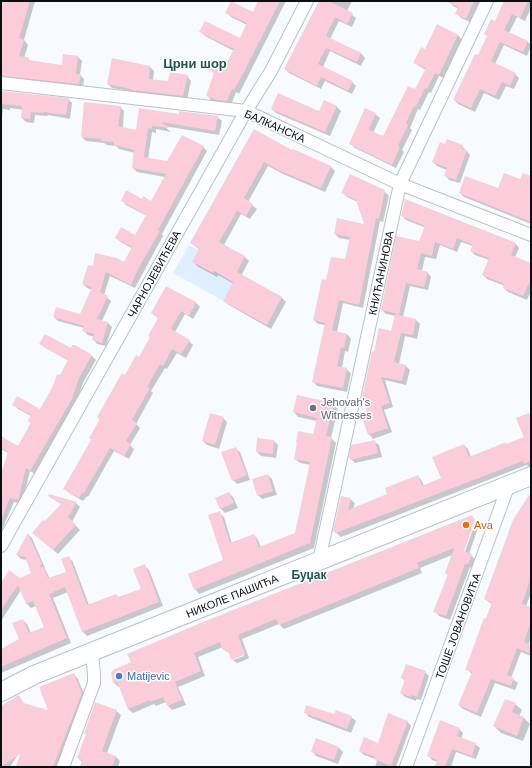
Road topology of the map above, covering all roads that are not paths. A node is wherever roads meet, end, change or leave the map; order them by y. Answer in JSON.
{"nodes":[{"id":1,"x":307,"y":1,"type":"edge"},
{"id":2,"x":487,"y":1,"type":"edge"},
{"id":3,"x":1,"y":83,"type":"edge"},
{"id":4,"x":246,"y":111,"type":"junction"},
{"id":5,"x":400,"y":184,"type":"junction"},
{"id":6,"x":531,"y":235,"type":"edge"},
{"id":7,"x":531,"y":476,"type":"edge"},
{"id":8,"x":509,"y":484,"type":"junction"},
{"id":9,"x":1,"y":546,"type":"edge"},
{"id":10,"x":319,"y":561,"type":"junction"},
{"id":11,"x":92,"y":652,"type":"junction"},
{"id":12,"x":1,"y":692,"type":"edge"},
{"id":13,"x":63,"y":767,"type":"edge"},
{"id":14,"x":406,"y":767,"type":"edge"}],
"edges":[{"from":1,"to":4,"type":"street","name":"ЧАРНОЈЕВИЋЕВА"},
{"from":2,"to":5,"type":"street","name":"КНИЋАНИНОВА"},
{"from":3,"to":4,"type":"street","name":"БАЛКАНСКА"},
{"from":4,"to":5,"type":"street","name":"БАЛКАНСКА"},
{"from":4,"to":9,"type":"street","name":"ЧАРНОЈЕВИЋЕВА"},
{"from":5,"to":6,"type":"street","name":"БАЛКАНСКА"},
{"from":5,"to":10,"type":"street","name":"КНИЋАНИНОВА"},
{"from":7,"to":8,"type":"main road","name":"НИКОЛЕ ПАШИЋА"},
{"from":8,"to":10,"type":"main road","name":"НИКОЛЕ ПАШИЋА"},
{"from":8,"to":14,"type":"street","name":"ТОШЕ ЈОВАНОВИЋА"},
{"from":10,"to":11,"type":"main road","name":"НИКОЛЕ ПАШИЋА"},
{"from":11,"to":12,"type":"main road","name":"НИКОЛЕ ПАШИЋА"},
{"from":11,"to":13,"type":"street"}]}
